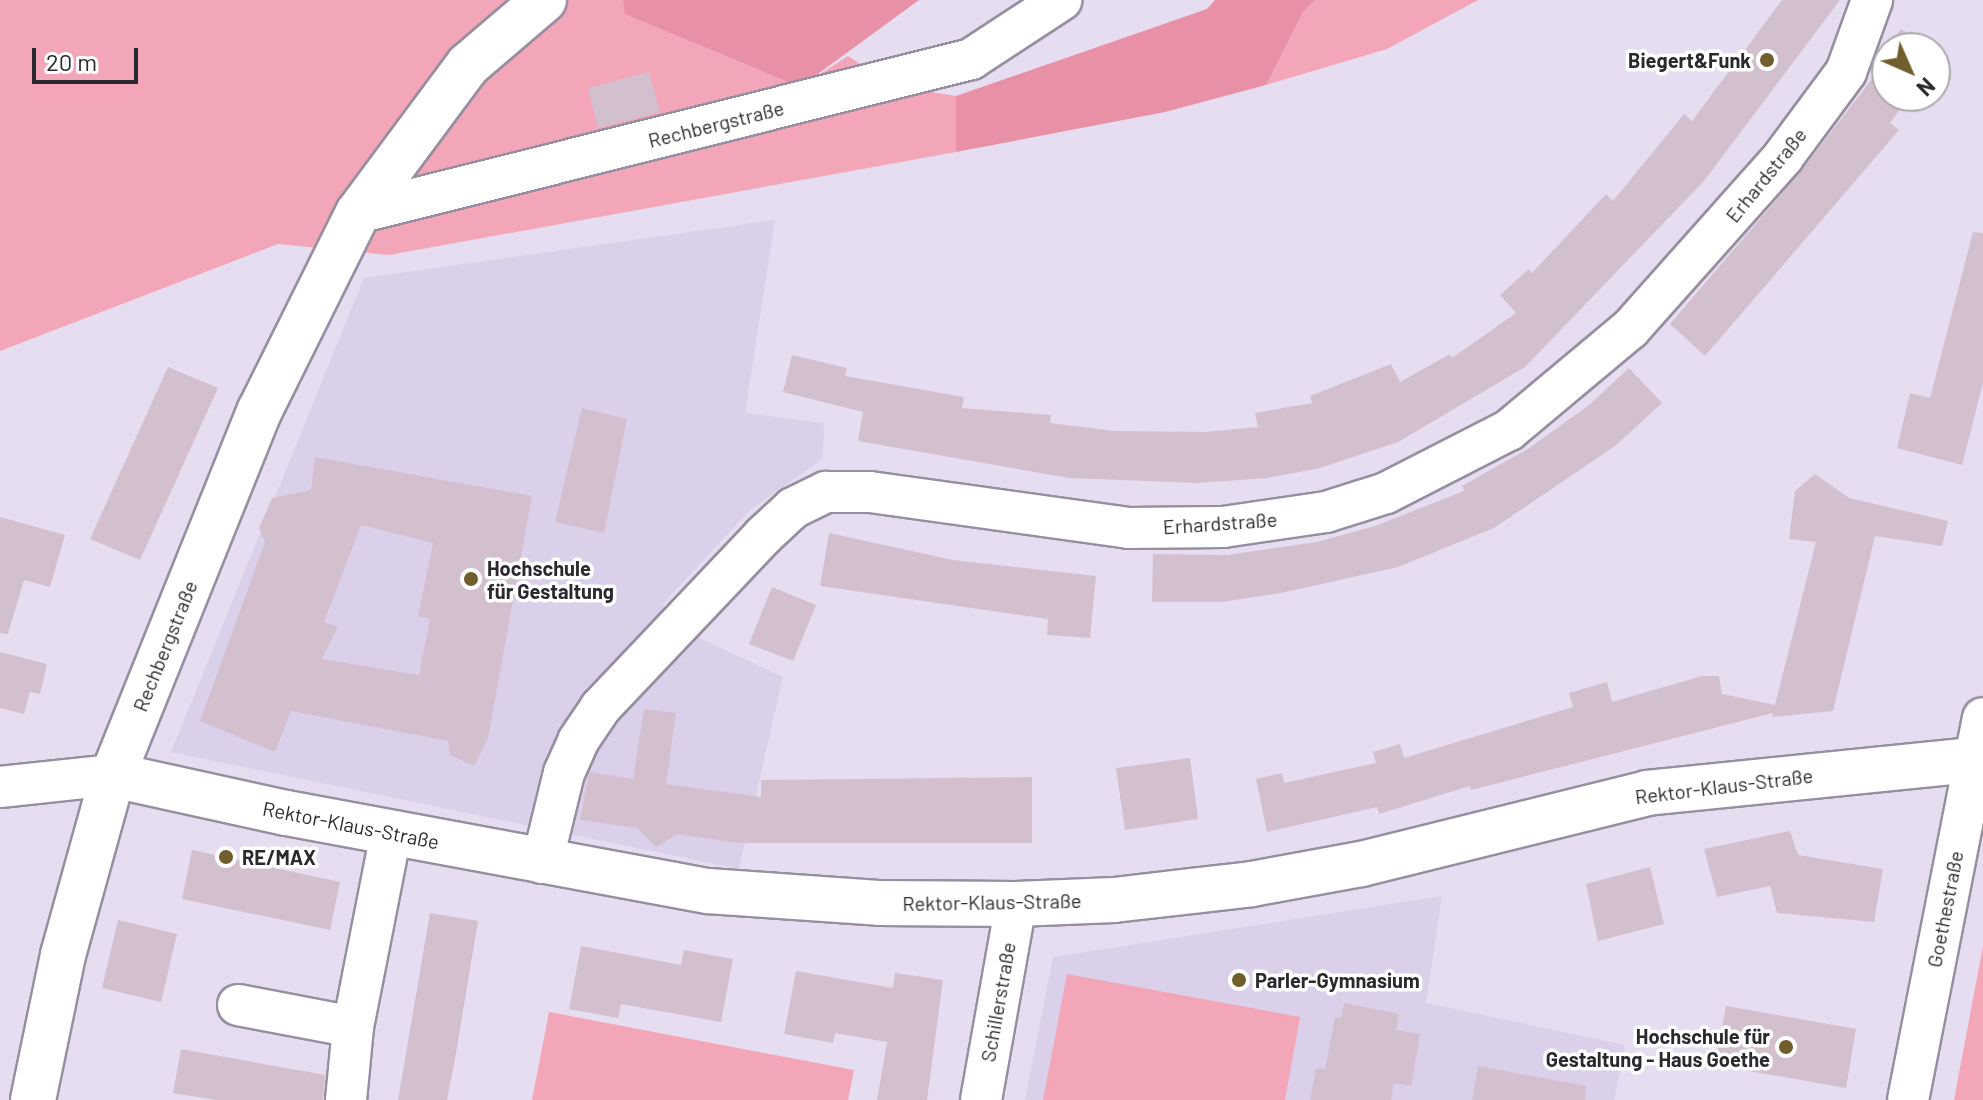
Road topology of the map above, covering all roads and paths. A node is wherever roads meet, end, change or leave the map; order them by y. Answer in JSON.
{"nodes":[{"id":1,"x":544,"y":0,"type":"edge"},
{"id":2,"x":1061,"y":0,"type":"edge"},
{"id":3,"x":1872,"y":0,"type":"edge"},
{"id":4,"x":358,"y":213,"type":"junction"},
{"id":5,"x":1980,"y":745,"type":"edge"},
{"id":6,"x":113,"y":775,"type":"junction"},
{"id":7,"x":0,"y":787,"type":"edge"},
{"id":8,"x":391,"y":833,"type":"junction"},
{"id":9,"x":542,"y":863,"type":"junction"},
{"id":10,"x":1016,"y":904,"type":"junction"},
{"id":11,"x":238,"y":1005,"type":"dead end"},
{"id":12,"x":353,"y":1027,"type":"junction"},
{"id":13,"x":33,"y":1100,"type":"edge"},
{"id":14,"x":346,"y":1100,"type":"edge"},
{"id":15,"x":981,"y":1100,"type":"edge"},
{"id":16,"x":1908,"y":1100,"type":"edge"}],
"edges":[{"from":1,"to":4,"type":"main road","name":"Rechbergstraße"},
{"from":2,"to":4,"type":"street","name":"Rechbergstraße"},
{"from":3,"to":9,"type":"street","name":"Erhardstraße"},
{"from":4,"to":6,"type":"main road","name":"Rechbergstraße"},
{"from":5,"to":10,"type":"main road","name":"Rektor-Klaus-Straße"},
{"from":5,"to":16,"type":"street","name":"Goethestraße"},
{"from":6,"to":7,"type":"street","name":"Rektor-Klaus-Straße"},
{"from":6,"to":8,"type":"main road","name":"Rektor-Klaus-Straße"},
{"from":6,"to":13,"type":"main road","name":"Rechbergstraße"},
{"from":8,"to":9,"type":"main road","name":"Rektor-Klaus-Straße"},
{"from":8,"to":12,"type":"street"},
{"from":9,"to":10,"type":"main road","name":"Rektor-Klaus-Straße"},
{"from":10,"to":15,"type":"street","name":"Schillerstraße"},
{"from":11,"to":12,"type":"street"},
{"from":12,"to":14,"type":"street"}]}
